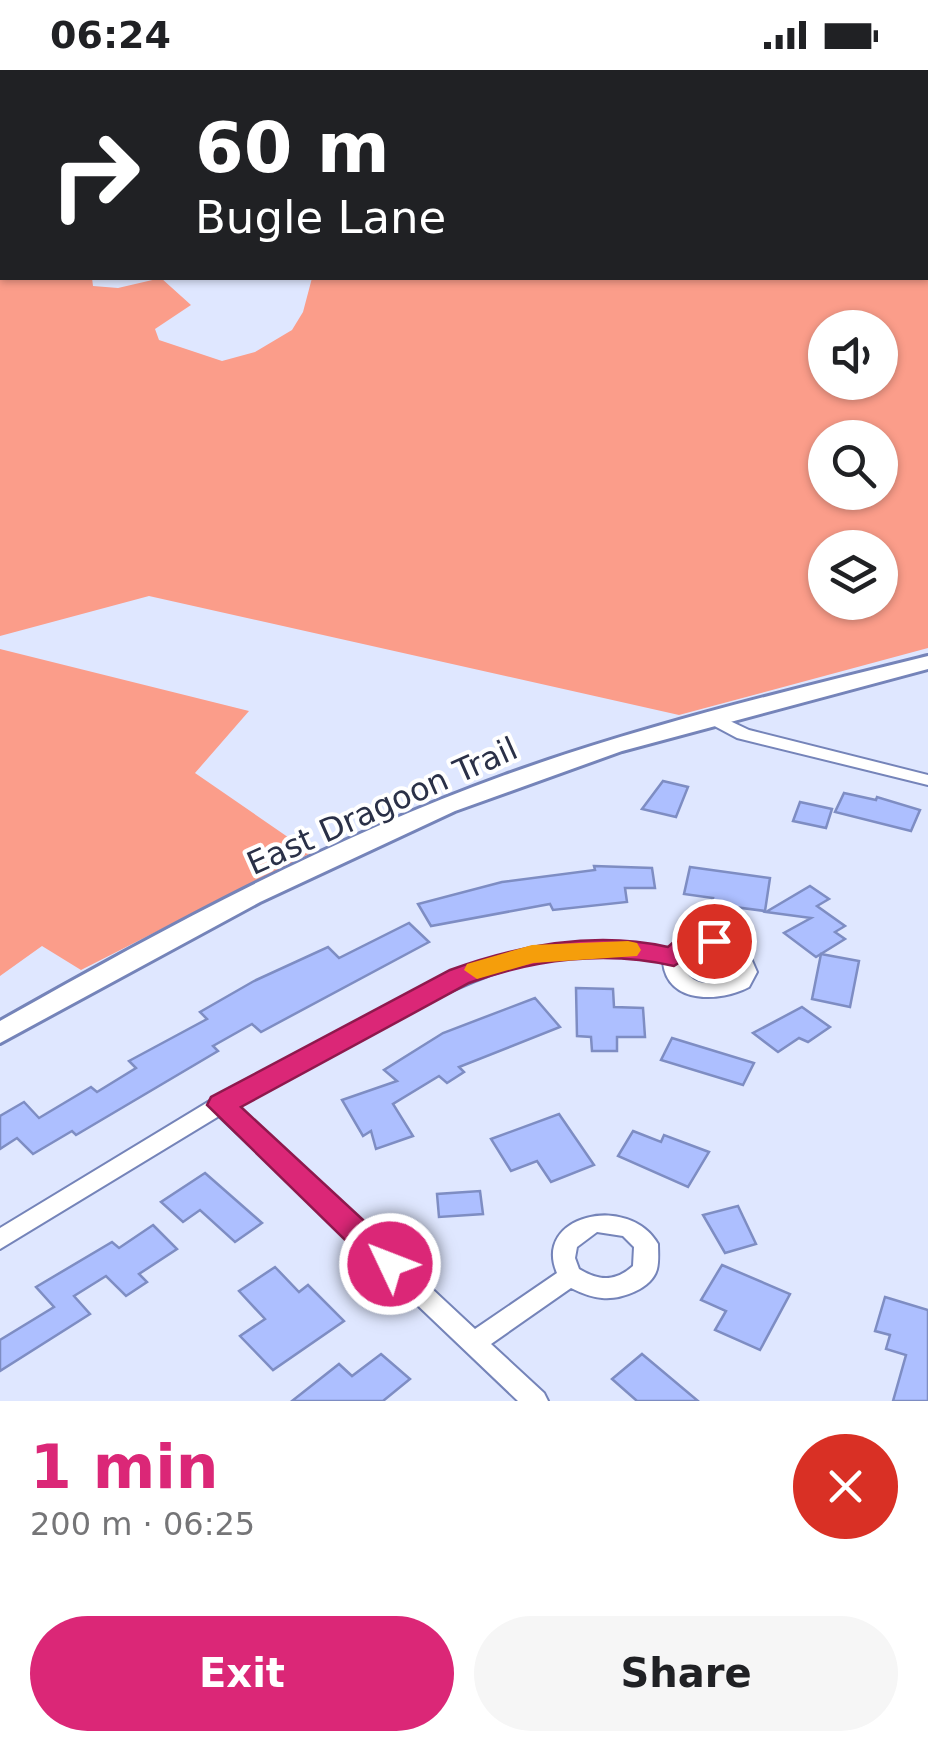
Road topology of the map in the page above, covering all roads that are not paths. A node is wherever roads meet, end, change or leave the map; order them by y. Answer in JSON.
{"nodes":[{"id":1,"x":928,"y":662,"type":"edge"},
{"id":2,"x":714,"y":718,"type":"junction"},
{"id":3,"x":928,"y":780,"type":"edge"},
{"id":4,"x":674,"y":957,"type":"dead end"},
{"id":5,"x":0,"y":1033,"type":"edge"},
{"id":6,"x":221,"y":1105,"type":"junction"},
{"id":7,"x":0,"y":1240,"type":"edge"},
{"id":8,"x":570,"y":1276,"type":"dead end"},
{"id":9,"x":474,"y":1344,"type":"junction"},
{"id":10,"x":536,"y":1401,"type":"edge"}],
"edges":[{"from":1,"to":2,"type":"street","name":"East Dragoon Trail"},
{"from":2,"to":3,"type":"street"},
{"from":2,"to":5,"type":"street","name":"East Dragoon Trail"},
{"from":4,"to":6,"type":"street"},
{"from":6,"to":7,"type":"street"},
{"from":6,"to":9,"type":"street"},
{"from":8,"to":9,"type":"street"},
{"from":9,"to":10,"type":"street"}]}
